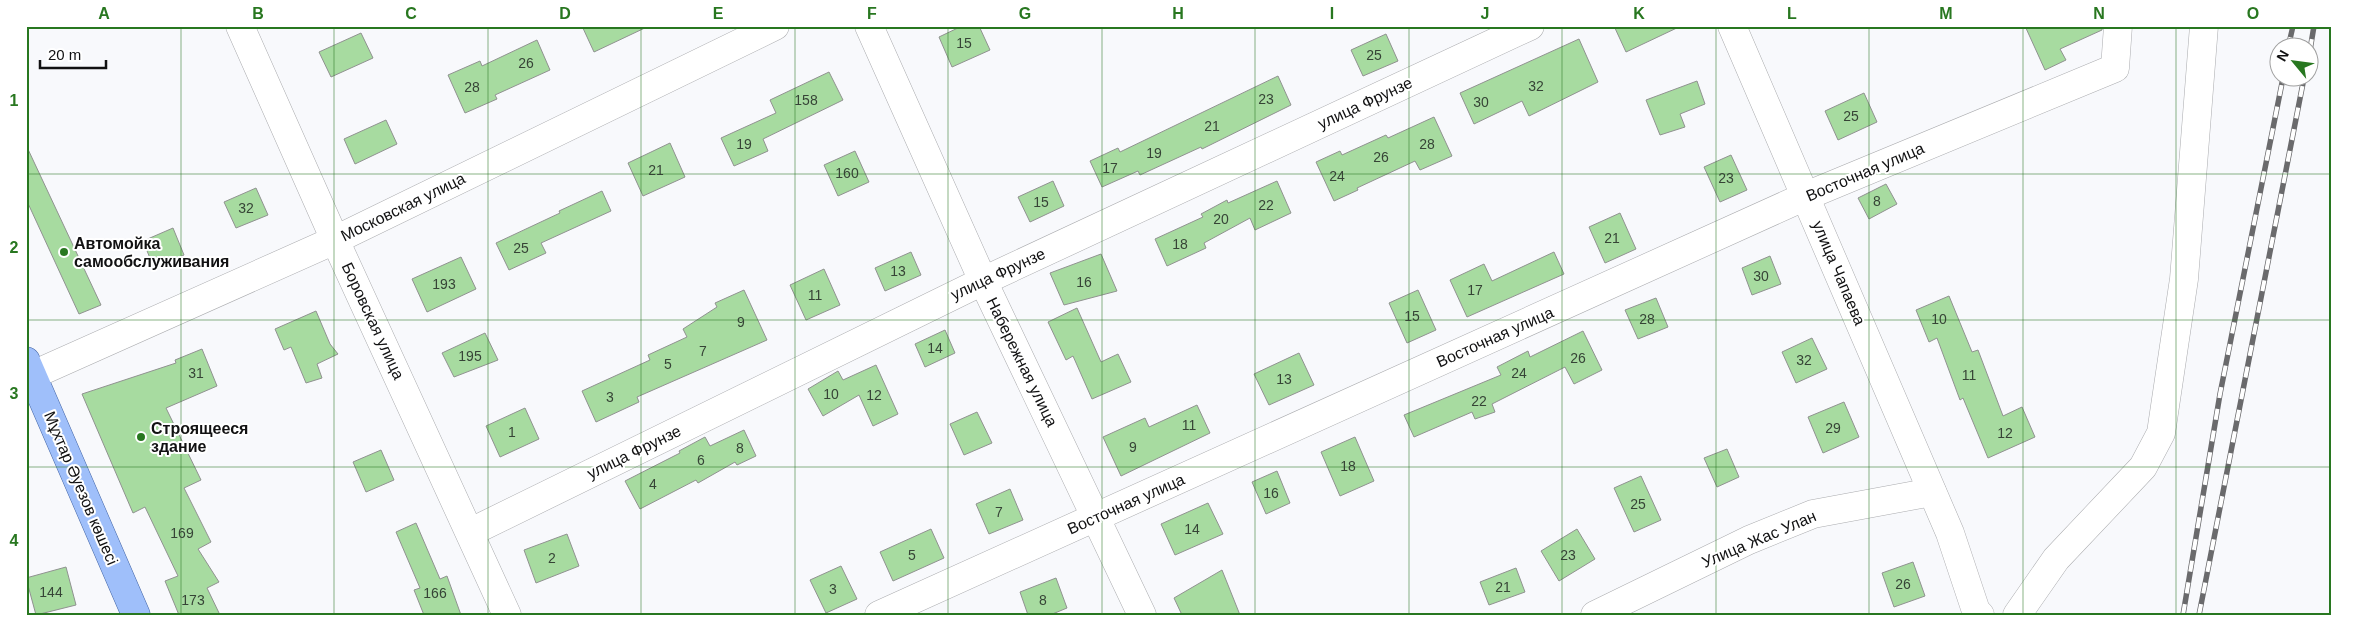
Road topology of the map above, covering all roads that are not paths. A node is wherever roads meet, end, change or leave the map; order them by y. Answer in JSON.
{"nodes":[{"id":1,"x":240,"y":26,"type":"edge"},
{"id":2,"x":775,"y":26,"type":"edge"},
{"id":3,"x":869,"y":26,"type":"edge"},
{"id":4,"x":1530,"y":26,"type":"edge"},
{"id":5,"x":1732,"y":26,"type":"edge"},
{"id":6,"x":2118,"y":26,"type":"edge"},
{"id":7,"x":2204,"y":26,"type":"edge"},
{"id":8,"x":1806,"y":196,"type":"junction"},
{"id":9,"x":335,"y":240,"type":"junction"},
{"id":10,"x":983,"y":281,"type":"junction"},
{"id":11,"x":28,"y":371,"type":"edge"},
{"id":12,"x":1932,"y":492,"type":"junction"},
{"id":13,"x":1097,"y":517,"type":"junction"},
{"id":14,"x":470,"y":532,"type":"junction"},
{"id":15,"x":136,"y":615,"type":"edge"},
{"id":16,"x":507,"y":615,"type":"edge"},
{"id":17,"x":879,"y":615,"type":"edge"},
{"id":18,"x":1142,"y":615,"type":"edge"},
{"id":19,"x":1595,"y":615,"type":"edge"},
{"id":20,"x":1980,"y":615,"type":"edge"},
{"id":21,"x":2017,"y":615,"type":"edge"}],
"edges":[{"from":1,"to":9,"type":"street","name":"Боровская улица"},
{"from":2,"to":9,"type":"street","name":"Московская улица"},
{"from":3,"to":10,"type":"street","name":"Набережная улица"},
{"from":4,"to":10,"type":"street","name":"улица Фрунзе"},
{"from":5,"to":8,"type":"street","name":"улица Чапаева"},
{"from":6,"to":8,"type":"street","name":"Восточная улица"},
{"from":7,"to":21,"type":"street"},
{"from":8,"to":12,"type":"street","name":"улица Чапаева"},
{"from":8,"to":13,"type":"street","name":"Восточная улица"},
{"from":9,"to":11,"type":"street","name":"Московская улица"},
{"from":9,"to":14,"type":"street","name":"Боровская улица"},
{"from":10,"to":13,"type":"street","name":"Набережная улица"},
{"from":10,"to":14,"type":"street","name":"улица Фрунзе"},
{"from":11,"to":15,"type":"main road","name":"Мұхтар Әуезов көшесі"},
{"from":12,"to":19,"type":"street","name":"Улица Жас Улан"},
{"from":12,"to":20,"type":"street","name":"улица Чапаева"},
{"from":13,"to":17,"type":"street","name":"Восточная улица"},
{"from":13,"to":18,"type":"street","name":"Набережная улица"},
{"from":14,"to":16,"type":"street","name":"Боровская улица"}]}
